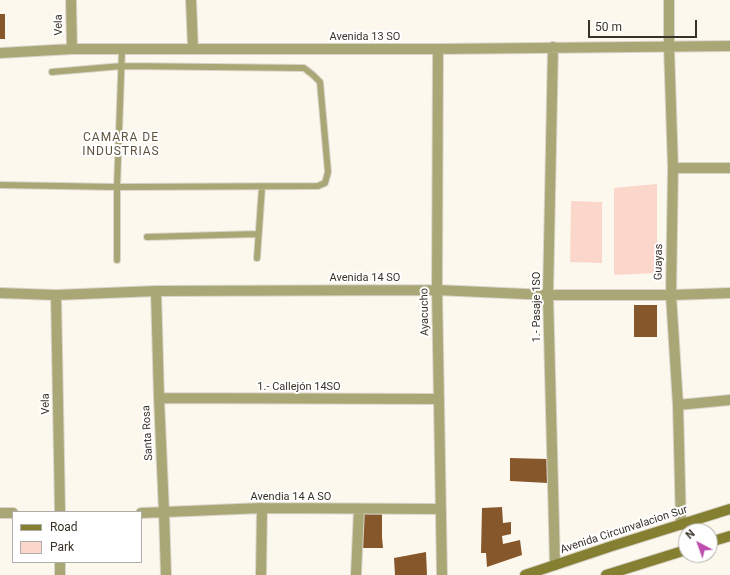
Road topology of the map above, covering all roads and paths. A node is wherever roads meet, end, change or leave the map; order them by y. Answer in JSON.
{"nodes":[{"id":1,"x":71,"y":0,"type":"edge"},
{"id":2,"x":191,"y":0,"type":"edge"},
{"id":3,"x":670,"y":0,"type":"edge"},
{"id":4,"x":730,"y":46,"type":"edge"},
{"id":5,"x":553,"y":47,"type":"junction"},
{"id":6,"x":669,"y":47,"type":"junction"},
{"id":7,"x":72,"y":49,"type":"junction"},
{"id":8,"x":122,"y":49,"type":"junction"},
{"id":9,"x":193,"y":49,"type":"junction"},
{"id":10,"x":438,"y":49,"type":"junction"},
{"id":11,"x":0,"y":52,"type":"edge"},
{"id":12,"x":122,"y":66,"type":"junction"},
{"id":13,"x":52,"y":72,"type":"dead end"},
{"id":14,"x":673,"y":168,"type":"junction"},
{"id":15,"x":730,"y":168,"type":"edge"},
{"id":16,"x":0,"y":185,"type":"edge"},
{"id":17,"x":117,"y":187,"type":"junction"},
{"id":18,"x":262,"y":187,"type":"junction"},
{"id":19,"x":258,"y":234,"type":"junction"},
{"id":20,"x":147,"y":237,"type":"dead end"},
{"id":21,"x":257,"y":258,"type":"dead end"},
{"id":22,"x":117,"y":260,"type":"dead end"},
{"id":23,"x":156,"y":290,"type":"junction"},
{"id":24,"x":437,"y":290,"type":"junction"},
{"id":25,"x":0,"y":293,"type":"edge"},
{"id":26,"x":730,"y":293,"type":"edge"},
{"id":27,"x":56,"y":295,"type":"junction"},
{"id":28,"x":548,"y":295,"type":"junction"},
{"id":29,"x":671,"y":295,"type":"junction"},
{"id":30,"x":159,"y":398,"type":"junction"},
{"id":31,"x":439,"y":399,"type":"junction"},
{"id":32,"x":730,"y":400,"type":"edge"},
{"id":33,"x":678,"y":405,"type":"junction"},
{"id":34,"x":262,"y":508,"type":"junction"},
{"id":35,"x":359,"y":509,"type":"junction"},
{"id":36,"x":441,"y":509,"type":"junction"},
{"id":37,"x":730,"y":509,"type":"edge"},
{"id":38,"x":60,"y":511,"type":"edge"},
{"id":39,"x":142,"y":512,"type":"edge"},
{"id":40,"x":164,"y":512,"type":"junction"},
{"id":41,"x":0,"y":513,"type":"edge"},
{"id":42,"x":12,"y":513,"type":"edge"},
{"id":43,"x":681,"y":523,"type":"edge"},
{"id":44,"x":687,"y":523,"type":"edge"},
{"id":45,"x":678,"y":526,"type":"edge"},
{"id":46,"x":730,"y":536,"type":"edge"},
{"id":47,"x":718,"y":540,"type":"edge"},
{"id":48,"x":678,"y":553,"type":"edge"},
{"id":49,"x":60,"y":563,"type":"edge"},
{"id":50,"x":555,"y":565,"type":"junction"},
{"id":51,"x":611,"y":574,"type":"edge"},
{"id":52,"x":60,"y":575,"type":"edge"},
{"id":53,"x":166,"y":575,"type":"edge"},
{"id":54,"x":261,"y":575,"type":"edge"},
{"id":55,"x":356,"y":575,"type":"edge"},
{"id":56,"x":442,"y":575,"type":"edge"},
{"id":57,"x":525,"y":575,"type":"edge"}],
"edges":[{"from":1,"to":7,"type":"street","name":"Vela"},
{"from":2,"to":9,"type":"street"},
{"from":3,"to":6,"type":"street","name":"Guayas"},
{"from":4,"to":6,"type":"street","name":"Avenida 13 SO"},
{"from":5,"to":6,"type":"street","name":"Avenida 13 SO"},
{"from":5,"to":10,"type":"street","name":"Avenida 13 SO"},
{"from":5,"to":28,"type":"street","name":"1.- Pasaje 1SO"},
{"from":6,"to":14,"type":"street","name":"Guayas"},
{"from":7,"to":8,"type":"street","name":"Avenida 13 SO"},
{"from":7,"to":11,"type":"street","name":"Avenida 13 SO"},
{"from":8,"to":9,"type":"street","name":"Avenida 13 SO"},
{"from":8,"to":12,"type":"lane"},
{"from":9,"to":10,"type":"street","name":"Avenida 13 SO"},
{"from":10,"to":24,"type":"street","name":"Ayacucho"},
{"from":12,"to":13,"type":"lane"},
{"from":12,"to":17,"type":"lane"},
{"from":12,"to":18,"type":"lane"},
{"from":14,"to":15,"type":"street"},
{"from":14,"to":29,"type":"street","name":"Guayas"},
{"from":16,"to":17,"type":"lane"},
{"from":17,"to":18,"type":"lane"},
{"from":17,"to":22,"type":"lane"},
{"from":18,"to":19,"type":"lane"},
{"from":19,"to":20,"type":"lane"},
{"from":19,"to":21,"type":"lane"},
{"from":23,"to":24,"type":"street","name":"Avenida 14 SO"},
{"from":23,"to":27,"type":"street","name":"Avenida 14 SO"},
{"from":23,"to":30,"type":"street","name":"Santa Rosa"},
{"from":24,"to":28,"type":"street","name":"Avenida 14 SO"},
{"from":24,"to":31,"type":"street","name":"Ayacucho"},
{"from":25,"to":27,"type":"street","name":"Avenida 14 SO"},
{"from":26,"to":29,"type":"street","name":"Avenida 14 SO"},
{"from":27,"to":38,"type":"street","name":"Vela"},
{"from":28,"to":29,"type":"street","name":"Avenida 14 SO"},
{"from":28,"to":50,"type":"street","name":"1.- Pasaje 1SO"},
{"from":29,"to":33,"type":"street","name":"Guayas"},
{"from":30,"to":31,"type":"street","name":"1.- Callejón 14SO"},
{"from":30,"to":40,"type":"street","name":"Santa Rosa"},
{"from":31,"to":36,"type":"street","name":"Ayacucho"},
{"from":32,"to":33,"type":"street"},
{"from":33,"to":43,"type":"street","name":"Guayas"},
{"from":34,"to":35,"type":"street","name":"Avendia 14 A SO"},
{"from":34,"to":40,"type":"street","name":"Avendia 14 A SO"},
{"from":34,"to":54,"type":"street"},
{"from":35,"to":36,"type":"street","name":"Avendia 14 A SO"},
{"from":35,"to":55,"type":"street"},
{"from":36,"to":56,"type":"street","name":"Ayacucho"},
{"from":37,"to":44,"type":"main road","name":"Avenida Circunvalacion Sur"},
{"from":39,"to":40,"type":"street","name":"Avendia 14 A SO"},
{"from":40,"to":53,"type":"street","name":"Santa Rosa"},
{"from":41,"to":42,"type":"street"},
{"from":45,"to":50,"type":"main road","name":"Avenida Circunvalacion Sur"},
{"from":46,"to":47,"type":"main road"},
{"from":48,"to":51,"type":"main road"},
{"from":49,"to":52,"type":"street"},
{"from":50,"to":57,"type":"main road","name":"Avenida Circunvalacion Sur"}]}
